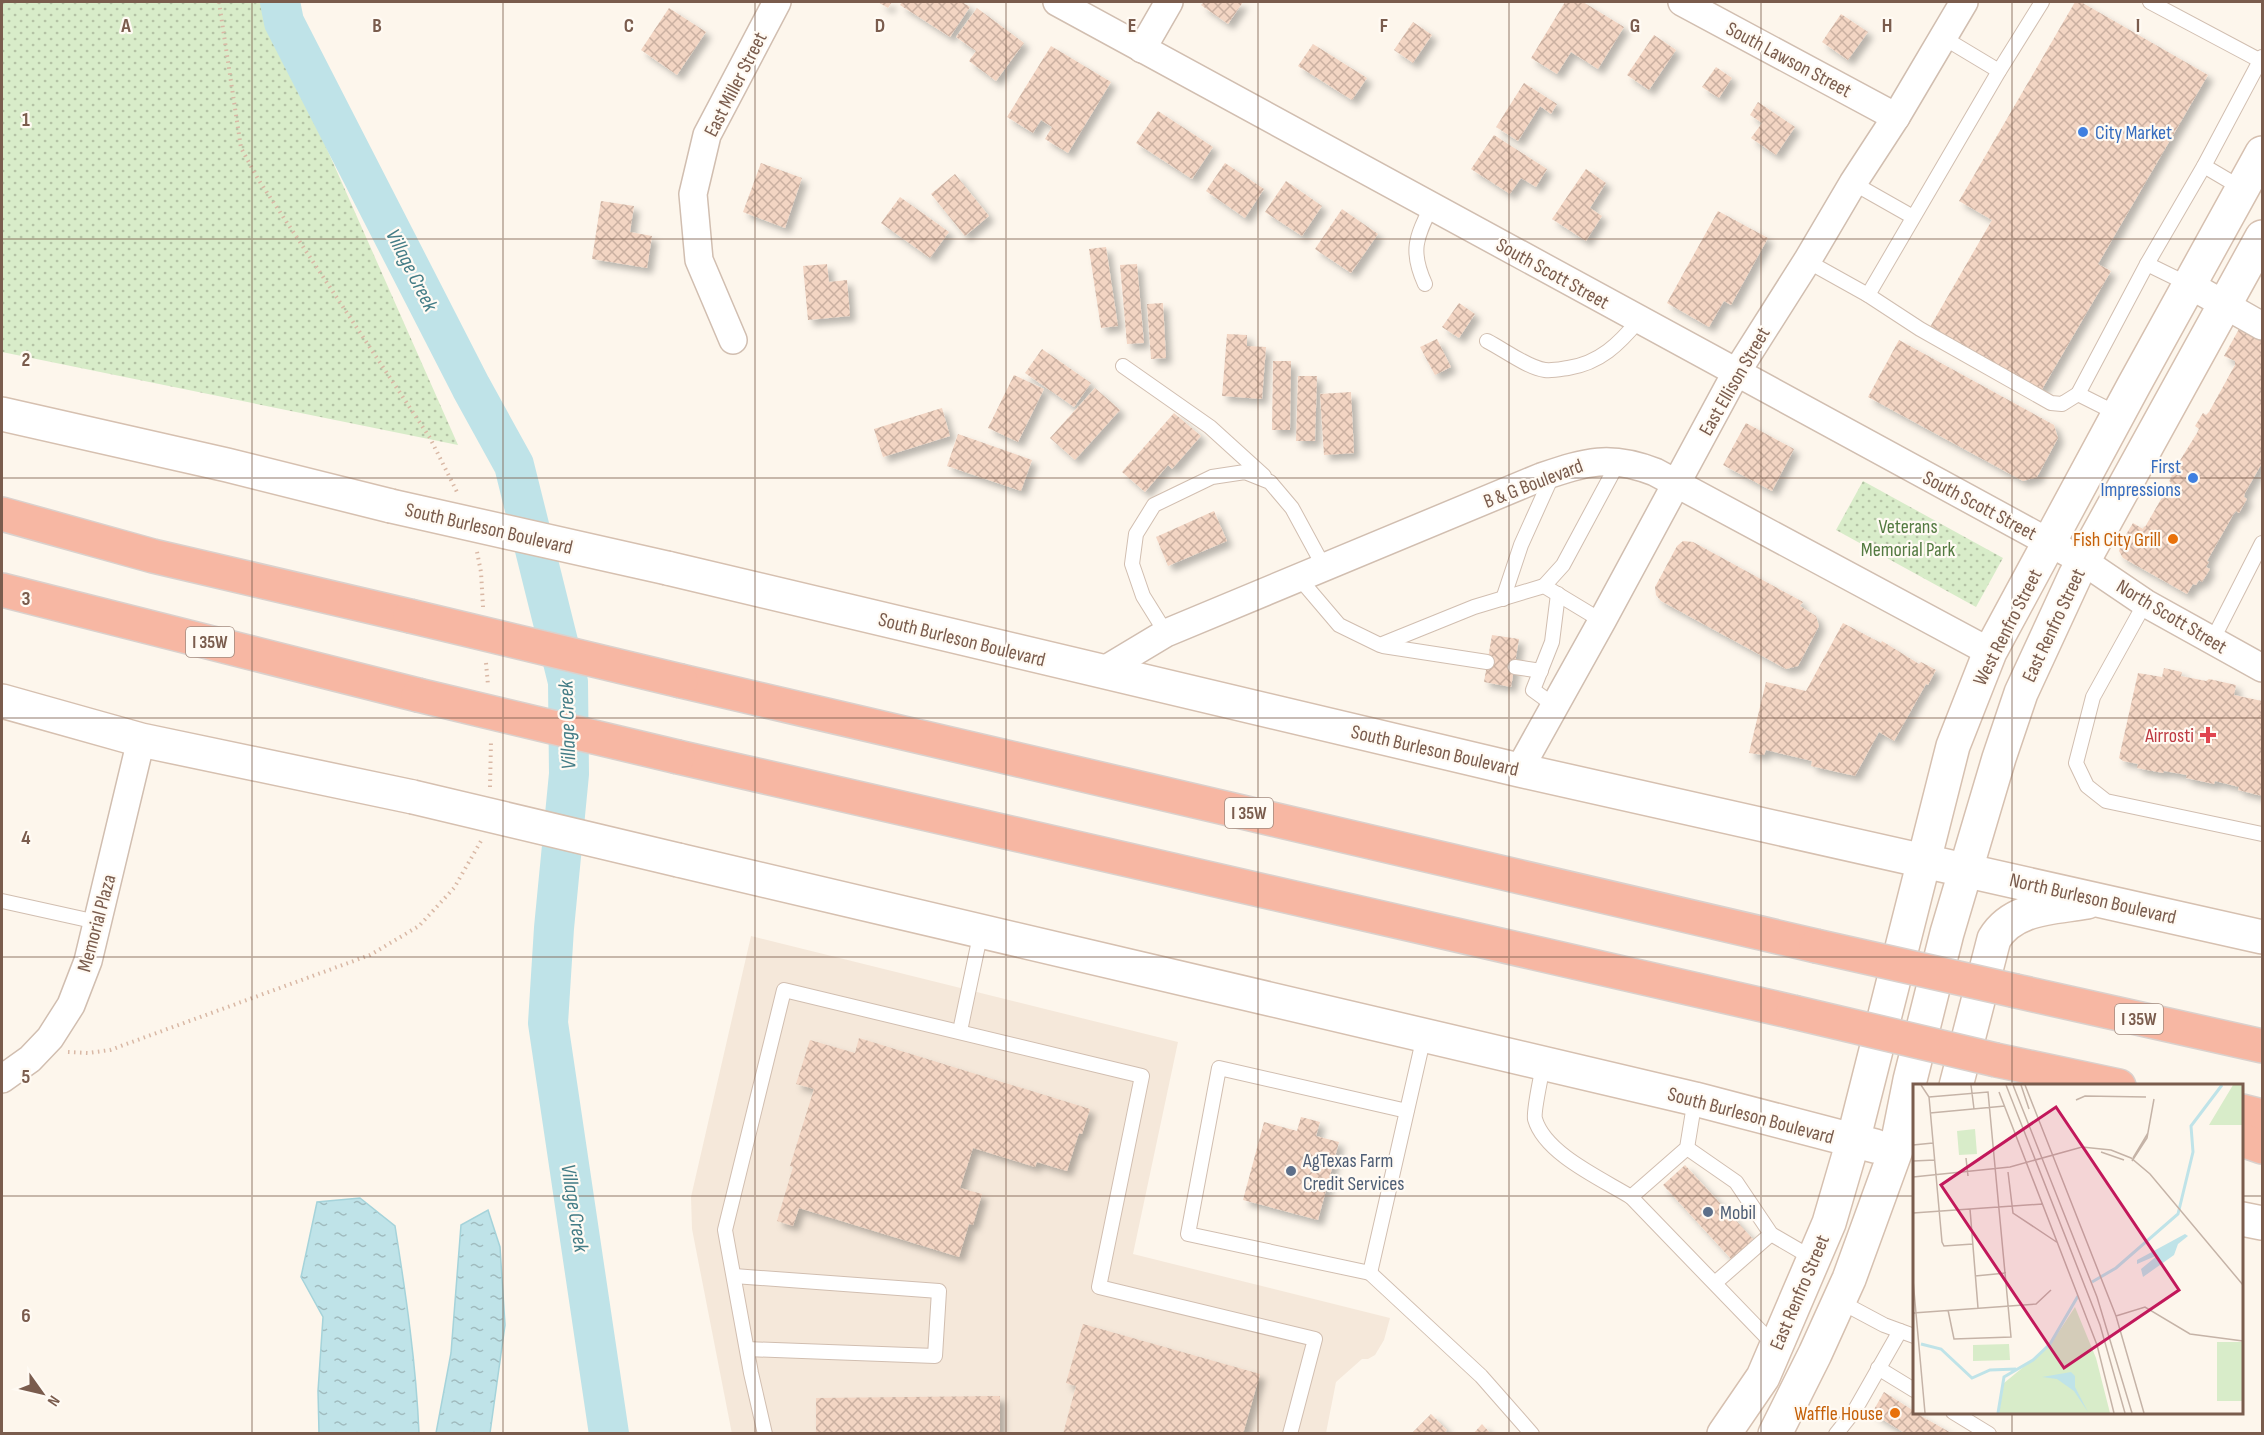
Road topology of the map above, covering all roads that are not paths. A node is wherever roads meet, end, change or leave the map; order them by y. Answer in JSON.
{"nodes":[{"id":1,"x":777,"y":2,"type":"edge"},
{"id":2,"x":1057,"y":2,"type":"edge"},
{"id":3,"x":1169,"y":2,"type":"edge"},
{"id":4,"x":1683,"y":2,"type":"edge"},
{"id":5,"x":1964,"y":2,"type":"edge"},
{"id":6,"x":2042,"y":2,"type":"edge"},
{"id":7,"x":2150,"y":2,"type":"edge"},
{"id":8,"x":1944,"y":38,"type":"junction"},
{"id":9,"x":1142,"y":50,"type":"junction"},
{"id":10,"x":2262,"y":59,"type":"edge"},
{"id":11,"x":1999,"y":71,"type":"junction"},
{"id":12,"x":1896,"y":117,"type":"junction"},
{"id":13,"x":2262,"y":153,"type":"edge"},
{"id":14,"x":2204,"y":166,"type":"junction"},
{"id":15,"x":1853,"y":183,"type":"junction"},
{"id":16,"x":2243,"y":189,"type":"junction"},
{"id":17,"x":1431,"y":207,"type":"junction"},
{"id":18,"x":1913,"y":217,"type":"junction"},
{"id":19,"x":2262,"y":237,"type":"edge"},
{"id":20,"x":1807,"y":261,"type":"junction"},
{"id":21,"x":2147,"y":264,"type":"junction"},
{"id":22,"x":1425,"y":284,"type":"dead end"},
{"id":23,"x":2190,"y":285,"type":"junction"},
{"id":24,"x":1868,"y":295,"type":"junction"},
{"id":25,"x":2226,"y":304,"type":"junction"},
{"id":26,"x":1639,"y":320,"type":"junction"},
{"id":27,"x":2262,"y":326,"type":"edge"},
{"id":28,"x":733,"y":340,"type":"dead end"},
{"id":29,"x":1487,"y":341,"type":"dead end"},
{"id":30,"x":1123,"y":366,"type":"dead end"},
{"id":31,"x":1736,"y":373,"type":"junction"},
{"id":32,"x":2078,"y":394,"type":"junction"},
{"id":33,"x":2,"y":414,"type":"edge"},
{"id":34,"x":2118,"y":414,"type":"junction"},
{"id":35,"x":1619,"y":461,"type":"junction"},
{"id":36,"x":1554,"y":472,"type":"junction"},
{"id":37,"x":1270,"y":482,"type":"junction"},
{"id":38,"x":1676,"y":483,"type":"junction"},
{"id":39,"x":2,"y":514,"type":"edge"},
{"id":40,"x":2050,"y":543,"type":"junction"},
{"id":41,"x":2262,"y":543,"type":"edge"},
{"id":42,"x":2083,"y":561,"type":"junction"},
{"id":43,"x":1324,"y":567,"type":"junction"},
{"id":44,"x":1299,"y":578,"type":"junction"},
{"id":45,"x":1544,"y":586,"type":"junction"},
{"id":46,"x":2,"y":590,"type":"edge"},
{"id":47,"x":1558,"y":594,"type":"junction"},
{"id":48,"x":1503,"y":599,"type":"junction"},
{"id":49,"x":2145,"y":603,"type":"junction"},
{"id":50,"x":1602,"y":621,"type":"junction"},
{"id":51,"x":1166,"y":633,"type":"junction"},
{"id":52,"x":2212,"y":641,"type":"junction"},
{"id":53,"x":1380,"y":645,"type":"junction"},
{"id":54,"x":1990,"y":652,"type":"junction"},
{"id":55,"x":1487,"y":662,"type":"dead end"},
{"id":56,"x":1515,"y":667,"type":"dead end"},
{"id":57,"x":2262,"y":668,"type":"edge"},
{"id":58,"x":1541,"y":671,"type":"junction"},
{"id":59,"x":1101,"y":672,"type":"junction"},
{"id":60,"x":2,"y":701,"type":"edge"},
{"id":61,"x":1555,"y":706,"type":"junction"},
{"id":62,"x":141,"y":740,"type":"junction"},
{"id":63,"x":1519,"y":770,"type":"junction"},
{"id":64,"x":2262,"y":834,"type":"edge"},
{"id":65,"x":1924,"y":860,"type":"junction"},
{"id":66,"x":1967,"y":870,"type":"junction"},
{"id":67,"x":2100,"y":900,"type":"junction"},
{"id":68,"x":2,"y":901,"type":"edge"},
{"id":69,"x":97,"y":922,"type":"junction"},
{"id":70,"x":981,"y":931,"type":"junction"},
{"id":71,"x":2262,"y":937,"type":"edge"},
{"id":72,"x":960,"y":1031,"type":"junction"},
{"id":73,"x":1424,"y":1036,"type":"junction"},
{"id":74,"x":2262,"y":1046,"type":"edge"},
{"id":75,"x":1996,"y":1060,"type":"junction"},
{"id":76,"x":1543,"y":1064,"type":"junction"},
{"id":77,"x":2,"y":1079,"type":"edge"},
{"id":78,"x":1957,"y":1084,"type":"edge"},
{"id":79,"x":2068,"y":1084,"type":"edge"},
{"id":80,"x":2110,"y":1084,"type":"edge"},
{"id":81,"x":1695,"y":1099,"type":"junction"},
{"id":82,"x":1407,"y":1111,"type":"junction"},
{"id":83,"x":2243,"y":1111,"type":"edge"},
{"id":84,"x":2262,"y":1116,"type":"edge"},
{"id":85,"x":2243,"y":1141,"type":"edge"},
{"id":86,"x":1853,"y":1142,"type":"junction"},
{"id":87,"x":2262,"y":1147,"type":"edge"},
{"id":88,"x":1687,"y":1148,"type":"junction"},
{"id":89,"x":1905,"y":1151,"type":"edge"},
{"id":90,"x":1631,"y":1197,"type":"junction"},
{"id":91,"x":2243,"y":1219,"type":"edge"},
{"id":92,"x":2262,"y":1223,"type":"edge"},
{"id":93,"x":1771,"y":1234,"type":"junction"},
{"id":94,"x":1814,"y":1259,"type":"junction"},
{"id":95,"x":1370,"y":1273,"type":"junction"},
{"id":96,"x":734,"y":1276,"type":"junction"},
{"id":97,"x":1715,"y":1283,"type":"junction"},
{"id":98,"x":1839,"y":1301,"type":"junction"},
{"id":99,"x":1900,"y":1331,"type":"junction"},
{"id":100,"x":1913,"y":1336,"type":"edge"},
{"id":101,"x":1776,"y":1348,"type":"junction"},
{"id":102,"x":747,"y":1349,"type":"junction"},
{"id":103,"x":1878,"y":1368,"type":"junction"},
{"id":104,"x":1763,"y":1377,"type":"junction"},
{"id":105,"x":1913,"y":1389,"type":"edge"},
{"id":106,"x":1955,"y":1414,"type":"edge"},
{"id":107,"x":1781,"y":1429,"type":"edge"},
{"id":108,"x":765,"y":1434,"type":"edge"},
{"id":109,"x":1290,"y":1434,"type":"edge"},
{"id":110,"x":1532,"y":1434,"type":"edge"},
{"id":111,"x":1724,"y":1434,"type":"edge"},
{"id":112,"x":1746,"y":1434,"type":"edge"},
{"id":113,"x":1836,"y":1434,"type":"edge"},
{"id":114,"x":1989,"y":1434,"type":"edge"}],
"edges":[{"from":1,"to":28,"type":"street","name":"East Miller Street"},
{"from":2,"to":9,"type":"street","name":"South Scott Street"},
{"from":3,"to":9,"type":"street"},
{"from":4,"to":12,"type":"street","name":"South Lawson Street"},
{"from":5,"to":8,"type":"street","name":"East Ellison Street"},
{"from":6,"to":11,"type":"lane"},
{"from":7,"to":10,"type":"lane"},
{"from":8,"to":11,"type":"lane"},
{"from":8,"to":12,"type":"street","name":"East Ellison Street"},
{"from":9,"to":17,"type":"street","name":"South Scott Street"},
{"from":10,"to":14,"type":"lane"},
{"from":11,"to":18,"type":"lane"},
{"from":12,"to":15,"type":"street","name":"East Ellison Street"},
{"from":13,"to":16,"type":"main road","name":"West Renfro Street"},
{"from":14,"to":16,"type":"lane"},
{"from":14,"to":21,"type":"lane"},
{"from":15,"to":18,"type":"lane"},
{"from":15,"to":20,"type":"street","name":"East Ellison Street"},
{"from":16,"to":23,"type":"main road","name":"West Renfro Street"},
{"from":17,"to":22,"type":"lane"},
{"from":17,"to":26,"type":"street","name":"South Scott Street"},
{"from":18,"to":24,"type":"lane"},
{"from":19,"to":25,"type":"main road","name":"East Renfro Street"},
{"from":20,"to":24,"type":"lane"},
{"from":20,"to":31,"type":"street","name":"East Ellison Street"},
{"from":21,"to":23,"type":"lane"},
{"from":21,"to":32,"type":"lane"},
{"from":23,"to":25,"type":"street"},
{"from":23,"to":34,"type":"main road","name":"West Renfro Street"},
{"from":24,"to":32,"type":"lane"},
{"from":25,"to":27,"type":"street"},
{"from":25,"to":42,"type":"main road","name":"East Renfro Street"},
{"from":26,"to":29,"type":"lane"},
{"from":26,"to":31,"type":"street","name":"South Scott Street"},
{"from":30,"to":37,"type":"lane"},
{"from":31,"to":38,"type":"street","name":"East Ellison Street"},
{"from":31,"to":40,"type":"street","name":"South Scott Street"},
{"from":32,"to":34,"type":"lane"},
{"from":33,"to":59,"type":"main road","name":"South Burleson Boulevard","bridge":true},
{"from":34,"to":40,"type":"main road","name":"West Renfro Street"},
{"from":35,"to":36,"type":"street","name":"B & G Boulevard"},
{"from":35,"to":38,"type":"street","name":"B & G Boulevard"},
{"from":35,"to":45,"type":"lane"},
{"from":36,"to":43,"type":"street","name":"B & G Boulevard"},
{"from":36,"to":48,"type":"lane"},
{"from":37,"to":43,"type":"lane"},
{"from":37,"to":51,"type":"lane"},
{"from":38,"to":50,"type":"street","name":"East Ellison Street"},
{"from":38,"to":54,"type":"street","name":"B & G Boulevard"},
{"from":39,"to":74,"type":"highway","number":"I 35W","bridge":true},
{"from":40,"to":42,"type":"street","name":"South Scott Street"},
{"from":40,"to":54,"type":"main road","name":"West Renfro Street"},
{"from":41,"to":52,"type":"lane"},
{"from":42,"to":49,"type":"street","name":"North Scott Street"},
{"from":42,"to":66,"type":"main road","name":"East Renfro Street"},
{"from":43,"to":44,"type":"street","name":"B & G Boulevard"},
{"from":44,"to":51,"type":"street","name":"B & G Boulevard"},
{"from":44,"to":53,"type":"lane"},
{"from":45,"to":47,"type":"lane"},
{"from":45,"to":48,"type":"lane"},
{"from":46,"to":75,"type":"highway","number":"I 35W","bridge":true},
{"from":47,"to":50,"type":"lane"},
{"from":47,"to":58,"type":"lane"},
{"from":48,"to":53,"type":"lane"},
{"from":49,"to":52,"type":"street","name":"North Scott Street"},
{"from":49,"to":64,"type":"lane"},
{"from":50,"to":61,"type":"street","name":"East Ellison Street"},
{"from":51,"to":59,"type":"street","name":"B & G Boulevard"},
{"from":52,"to":57,"type":"street","name":"North Scott Street"},
{"from":53,"to":55,"type":"lane"},
{"from":54,"to":65,"type":"main road","name":"West Renfro Street"},
{"from":56,"to":58,"type":"lane"},
{"from":58,"to":61,"type":"lane"},
{"from":59,"to":63,"type":"main road","name":"South Burleson Boulevard"},
{"from":60,"to":62,"type":"main road","name":"South Burleson Boulevard"},
{"from":61,"to":63,"type":"street","name":"East Ellison Street"},
{"from":62,"to":69,"type":"street","name":"Memorial Plaza"},
{"from":62,"to":70,"type":"main road","name":"South Burleson Boulevard","bridge":true},
{"from":63,"to":65,"type":"main road","name":"South Burleson Boulevard"},
{"from":65,"to":66,"type":"main road","name":"North Burleson Boulevard"},
{"from":65,"to":86,"type":"main road","name":"West Renfro Street"},
{"from":66,"to":67,"type":"main road","name":"North Burleson Boulevard"},
{"from":66,"to":89,"type":"main road"},
{"from":67,"to":71,"type":"main road","name":"North Burleson Boulevard"},
{"from":67,"to":78,"type":"main road"},
{"from":68,"to":69,"type":"lane"},
{"from":69,"to":77,"type":"street","name":"Memorial Plaza"},
{"from":70,"to":72,"type":"lane"},
{"from":70,"to":73,"type":"main road","name":"South Burleson Boulevard"},
{"from":72,"to":96,"type":"lane"},
{"from":72,"to":109,"type":"lane"},
{"from":73,"to":76,"type":"main road","name":"South Burleson Boulevard"},
{"from":73,"to":82,"type":"lane"},
{"from":75,"to":79,"type":"highway"},
{"from":75,"to":80,"type":"highway","number":"I 35W"},
{"from":76,"to":81,"type":"main road","name":"South Burleson Boulevard"},
{"from":76,"to":90,"type":"lane"},
{"from":81,"to":86,"type":"main road","name":"South Burleson Boulevard"},
{"from":81,"to":88,"type":"lane"},
{"from":82,"to":95,"type":"lane"},
{"from":82,"to":95,"type":"lane"},
{"from":83,"to":84,"type":"highway"},
{"from":85,"to":87,"type":"highway"},
{"from":86,"to":89,"type":"main road"},
{"from":86,"to":94,"type":"main road","name":"East Renfro Street"},
{"from":88,"to":90,"type":"lane"},
{"from":88,"to":93,"type":"lane"},
{"from":89,"to":98,"type":"main road","name":"East Renfro Street"},
{"from":90,"to":97,"type":"lane"},
{"from":91,"to":92,"type":"main road"},
{"from":93,"to":94,"type":"lane"},
{"from":93,"to":97,"type":"lane"},
{"from":94,"to":101,"type":"main road","name":"East Renfro Street"},
{"from":95,"to":110,"type":"lane"},
{"from":96,"to":102,"type":"lane"},
{"from":96,"to":102,"type":"lane"},
{"from":97,"to":101,"type":"lane"},
{"from":98,"to":99,"type":"lane"},
{"from":98,"to":107,"type":"main road","name":"East Renfro Street"},
{"from":99,"to":100,"type":"lane"},
{"from":99,"to":103,"type":"lane"},
{"from":101,"to":104,"type":"main road","name":"East Renfro Street"},
{"from":102,"to":108,"type":"lane"},
{"from":103,"to":105,"type":"lane"},
{"from":103,"to":113,"type":"lane"},
{"from":104,"to":111,"type":"main road","name":"East Renfro Street"},
{"from":104,"to":112,"type":"main road"},
{"from":106,"to":114,"type":"lane"}]}
